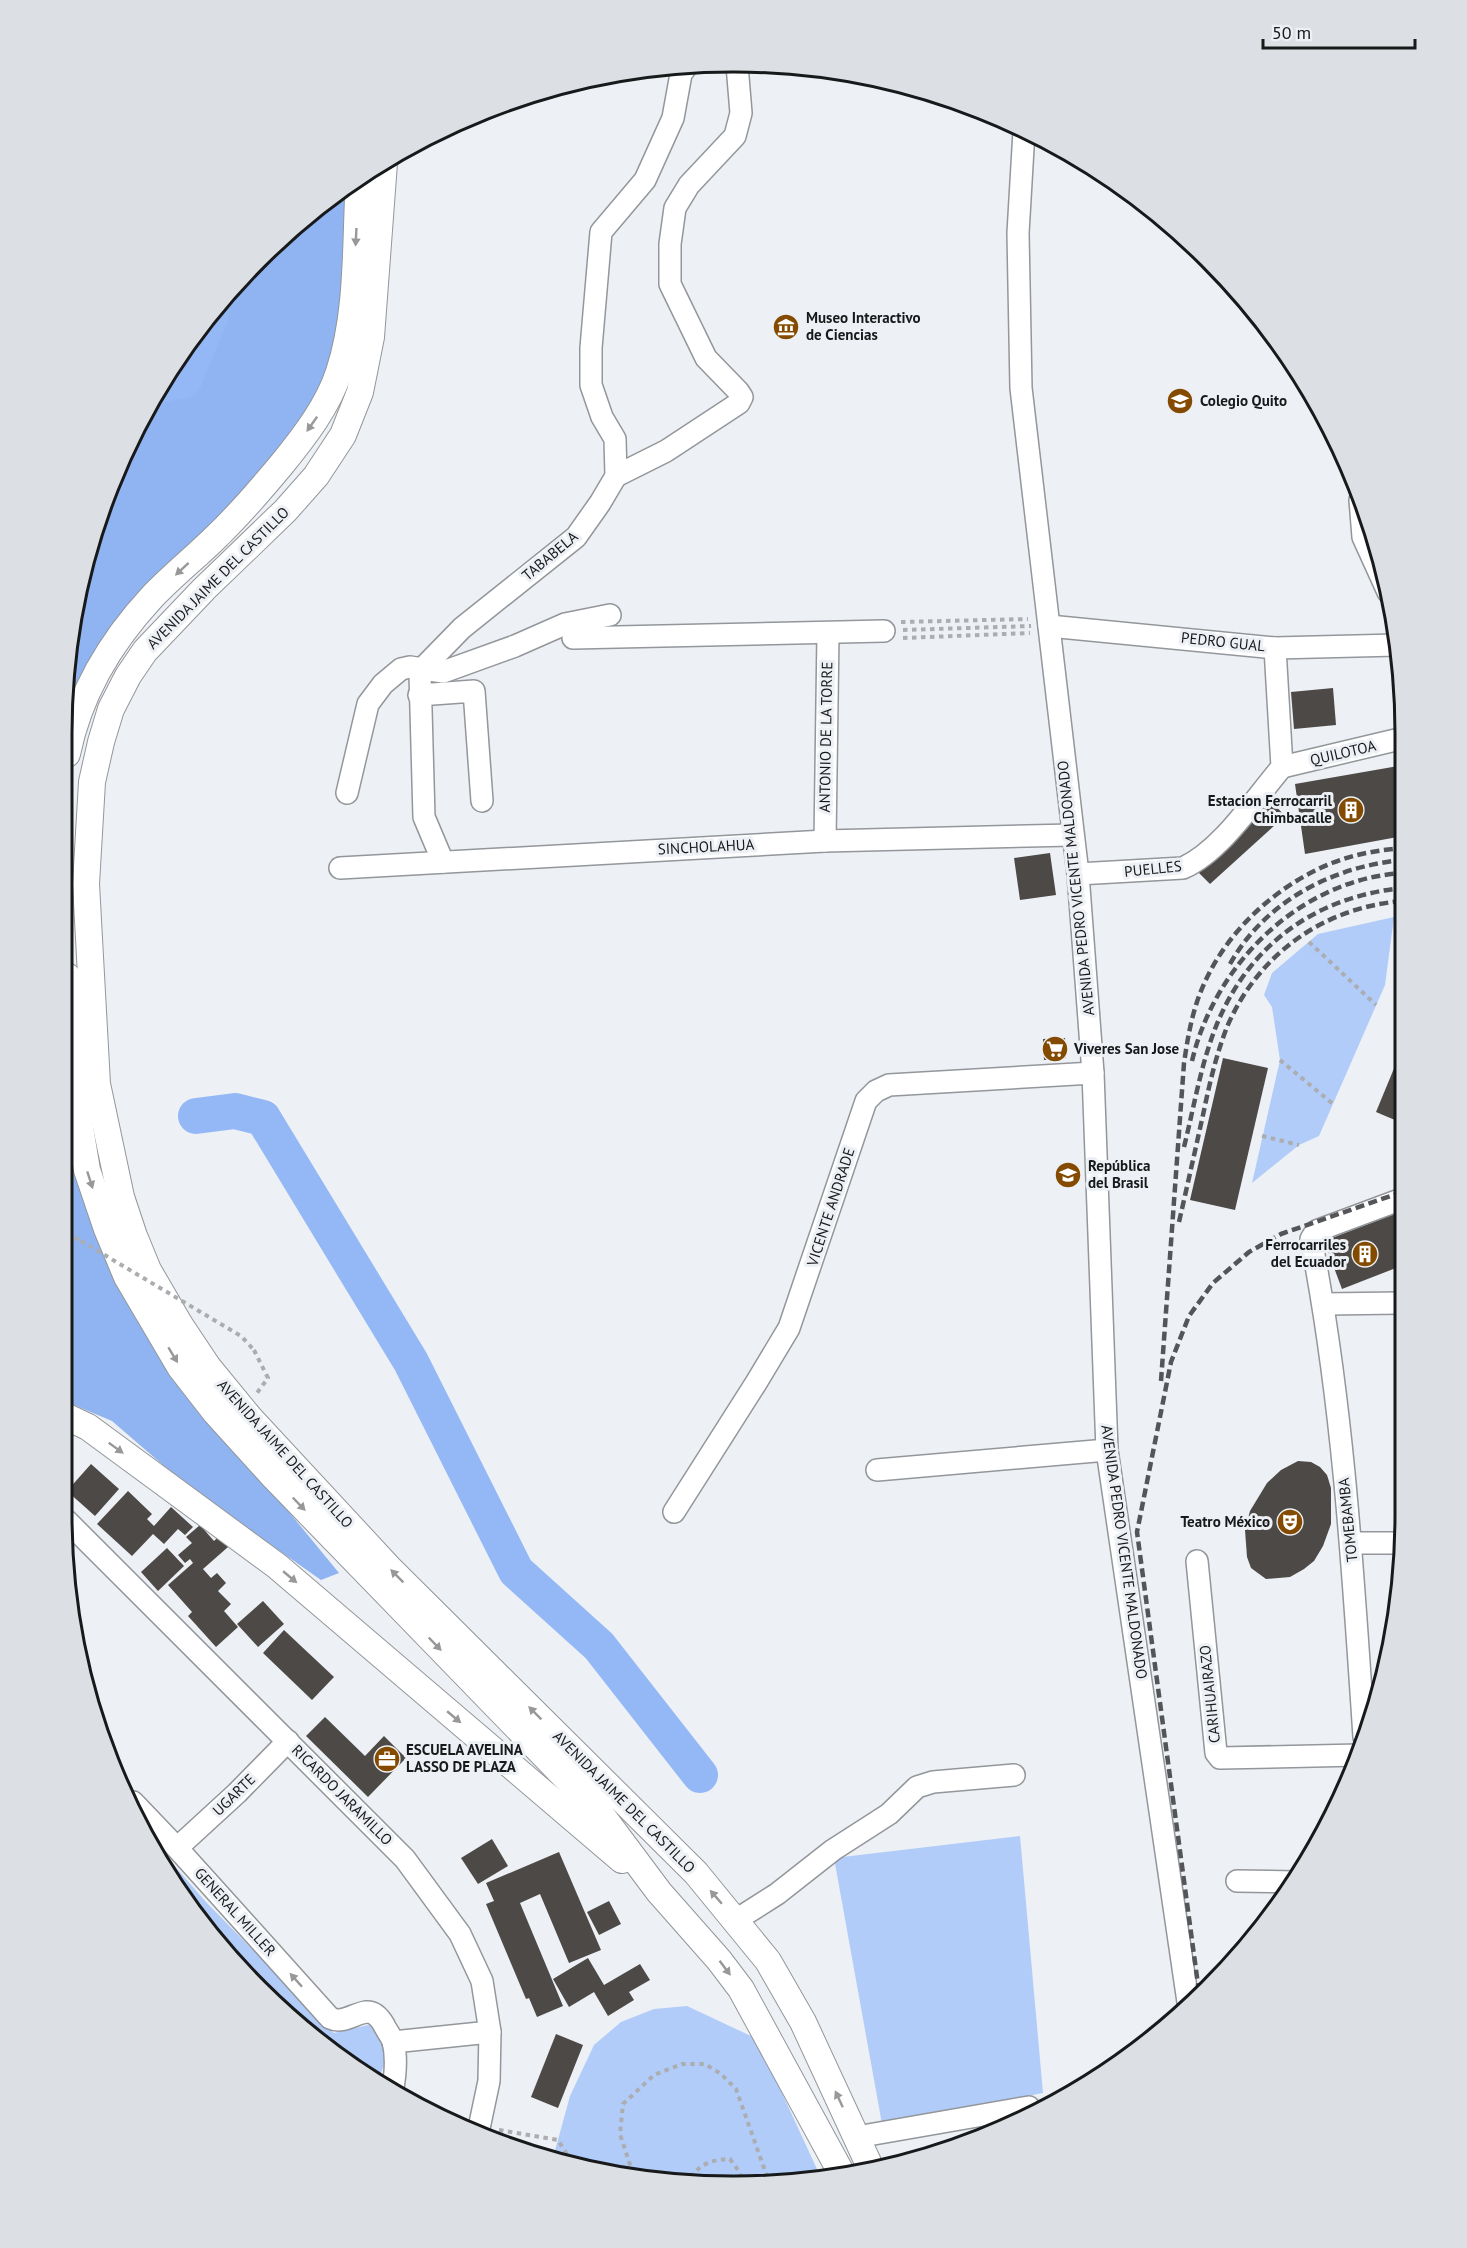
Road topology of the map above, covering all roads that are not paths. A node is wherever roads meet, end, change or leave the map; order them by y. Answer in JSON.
{"nodes":[{"id":1,"x":738,"y":72,"type":"edge"},
{"id":2,"x":681,"y":74,"type":"edge"},
{"id":3,"x":1024,"y":139,"type":"edge"},
{"id":4,"x":383,"y":173,"type":"edge"},
{"id":5,"x":358,"y":189,"type":"edge"},
{"id":6,"x":616,"y":476,"type":"junction"},
{"id":7,"x":1362,"y":529,"type":"edge"},
{"id":8,"x":1368,"y":547,"type":"edge"},
{"id":9,"x":610,"y":615,"type":"dead end"},
{"id":10,"x":1045,"y":629,"type":"junction"},
{"id":11,"x":892,"y":631,"type":"road end"},
{"id":12,"x":828,"y":633,"type":"junction"},
{"id":13,"x":573,"y":638,"type":"dead end"},
{"id":14,"x":1389,"y":645,"type":"edge"},
{"id":15,"x":1275,"y":648,"type":"junction"},
{"id":16,"x":423,"y":668,"type":"junction"},
{"id":17,"x":419,"y":695,"type":"junction"},
{"id":18,"x":72,"y":735,"type":"edge"},
{"id":19,"x":1395,"y":740,"type":"edge"},
{"id":20,"x":1282,"y":767,"type":"junction"},
{"id":21,"x":347,"y":793,"type":"dead end"},
{"id":22,"x":482,"y":801,"type":"dead end"},
{"id":23,"x":1072,"y":836,"type":"junction"},
{"id":24,"x":825,"y":841,"type":"junction"},
{"id":25,"x":443,"y":862,"type":"junction"},
{"id":26,"x":340,"y":868,"type":"dead end"},
{"id":27,"x":1078,"y":874,"type":"junction"},
{"id":28,"x":72,"y":1042,"type":"edge"},
{"id":29,"x":1093,"y":1073,"type":"junction"},
{"id":30,"x":1395,"y":1202,"type":"edge"},
{"id":31,"x":1395,"y":1303,"type":"edge"},
{"id":32,"x":1324,"y":1304,"type":"junction"},
{"id":33,"x":72,"y":1419,"type":"edge"},
{"id":34,"x":1107,"y":1450,"type":"junction"},
{"id":35,"x":877,"y":1470,"type":"dead end"},
{"id":36,"x":674,"y":1512,"type":"dead end"},
{"id":37,"x":72,"y":1526,"type":"edge"},
{"id":38,"x":1351,"y":1543,"type":"junction"},
{"id":39,"x":1394,"y":1543,"type":"edge"},
{"id":40,"x":1197,"y":1561,"type":"dead end"},
{"id":41,"x":1363,"y":1718,"type":"edge"},
{"id":42,"x":288,"y":1741,"type":"junction"},
{"id":43,"x":1350,"y":1755,"type":"edge"},
{"id":44,"x":1014,"y":1775,"type":"dead end"},
{"id":45,"x":143,"y":1812,"type":"edge"},
{"id":46,"x":177,"y":1848,"type":"junction"},
{"id":47,"x":1237,"y":1881,"type":"dead end"},
{"id":48,"x":1284,"y":1882,"type":"edge"},
{"id":49,"x":659,"y":1892,"type":"junction"},
{"id":50,"x":736,"y":1920,"type":"junction"},
{"id":51,"x":1187,"y":1996,"type":"edge"},
{"id":52,"x":490,"y":2032,"type":"junction"},
{"id":53,"x":393,"y":2042,"type":"junction"},
{"id":54,"x":394,"y":2082,"type":"edge"},
{"id":55,"x":1024,"y":2109,"type":"edge"},
{"id":56,"x":480,"y":2126,"type":"edge"},
{"id":57,"x":857,"y":2139,"type":"junction"},
{"id":58,"x":868,"y":2162,"type":"edge"},
{"id":59,"x":838,"y":2167,"type":"edge"}],
"edges":[{"from":1,"to":6,"type":"street"},
{"from":2,"to":6,"type":"street"},
{"from":3,"to":10,"type":"street","name":"AVENIDA PEDRO VICENTE MALDONADO"},
{"from":50,"to":4,"type":"main road","name":"AVENIDA JAIME DEL CASTILLO","one_way":true},
{"from":5,"to":18,"type":"main road","name":"AVENIDA JAIME DEL CASTILLO","one_way":true},
{"from":6,"to":16,"type":"street","name":"TABABELA"},
{"from":7,"to":8,"type":"street"},
{"from":9,"to":16,"type":"street"},
{"from":10,"to":15,"type":"street","name":"PEDRO GUAL"},
{"from":10,"to":23,"type":"street","name":"AVENIDA PEDRO VICENTE MALDONADO"},
{"from":11,"to":12,"type":"street"},
{"from":12,"to":13,"type":"street"},
{"from":12,"to":24,"type":"street","name":"ANTONIO DE LA TORRE"},
{"from":14,"to":15,"type":"street","name":"PEDRO GUAL"},
{"from":15,"to":20,"type":"street"},
{"from":16,"to":17,"type":"street"},
{"from":16,"to":21,"type":"street"},
{"from":17,"to":22,"type":"street"},
{"from":17,"to":25,"type":"street"},
{"from":19,"to":20,"type":"street","name":"QUILOTOA"},
{"from":20,"to":27,"type":"street","name":"PUELLES"},
{"from":23,"to":24,"type":"street","name":"SINCHOLAHUA"},
{"from":23,"to":27,"type":"street","name":"AVENIDA PEDRO VICENTE MALDONADO"},
{"from":24,"to":25,"type":"street","name":"SINCHOLAHUA"},
{"from":25,"to":26,"type":"street","name":"SINCHOLAHUA"},
{"from":27,"to":29,"type":"street","name":"AVENIDA PEDRO VICENTE MALDONADO"},
{"from":28,"to":49,"type":"main road","name":"AVENIDA JAIME DEL CASTILLO","one_way":true},
{"from":29,"to":34,"type":"street","name":"AVENIDA PEDRO VICENTE MALDONADO"},
{"from":29,"to":36,"type":"street","name":"VICENTE ANDRADE"},
{"from":30,"to":32,"type":"street"},
{"from":31,"to":32,"type":"street"},
{"from":32,"to":38,"type":"street","name":"TOMEBAMBA"},
{"from":33,"to":49,"type":"main road","one_way":true},
{"from":34,"to":35,"type":"street"},
{"from":34,"to":51,"type":"street","name":"AVENIDA PEDRO VICENTE MALDONADO"},
{"from":37,"to":42,"type":"street","name":"RICARDO JARAMILLO"},
{"from":38,"to":39,"type":"street"},
{"from":38,"to":41,"type":"street","name":"TOMEBAMBA"},
{"from":40,"to":43,"type":"street","name":"CARIHUAIRAZO"},
{"from":42,"to":46,"type":"street","name":"UGARTE"},
{"from":42,"to":52,"type":"street","name":"RICARDO JARAMILLO"},
{"from":44,"to":50,"type":"street"},
{"from":45,"to":46,"type":"street","name":"GENERAL MILLER"},
{"from":53,"to":46,"type":"street","name":"GENERAL MILLER","one_way":true},
{"from":47,"to":48,"type":"street"},
{"from":49,"to":59,"type":"main road","name":"AVENIDA JAIME DEL CASTILLO","one_way":true},
{"from":57,"to":50,"type":"main road","name":"AVENIDA JAIME DEL CASTILLO","one_way":true},
{"from":52,"to":53,"type":"street"},
{"from":52,"to":56,"type":"street","name":"RICARDO JARAMILLO"},
{"from":53,"to":54,"type":"street"},
{"from":55,"to":57,"type":"street"},
{"from":57,"to":58,"type":"main road","name":"AVENIDA JAIME DEL CASTILLO"}]}
